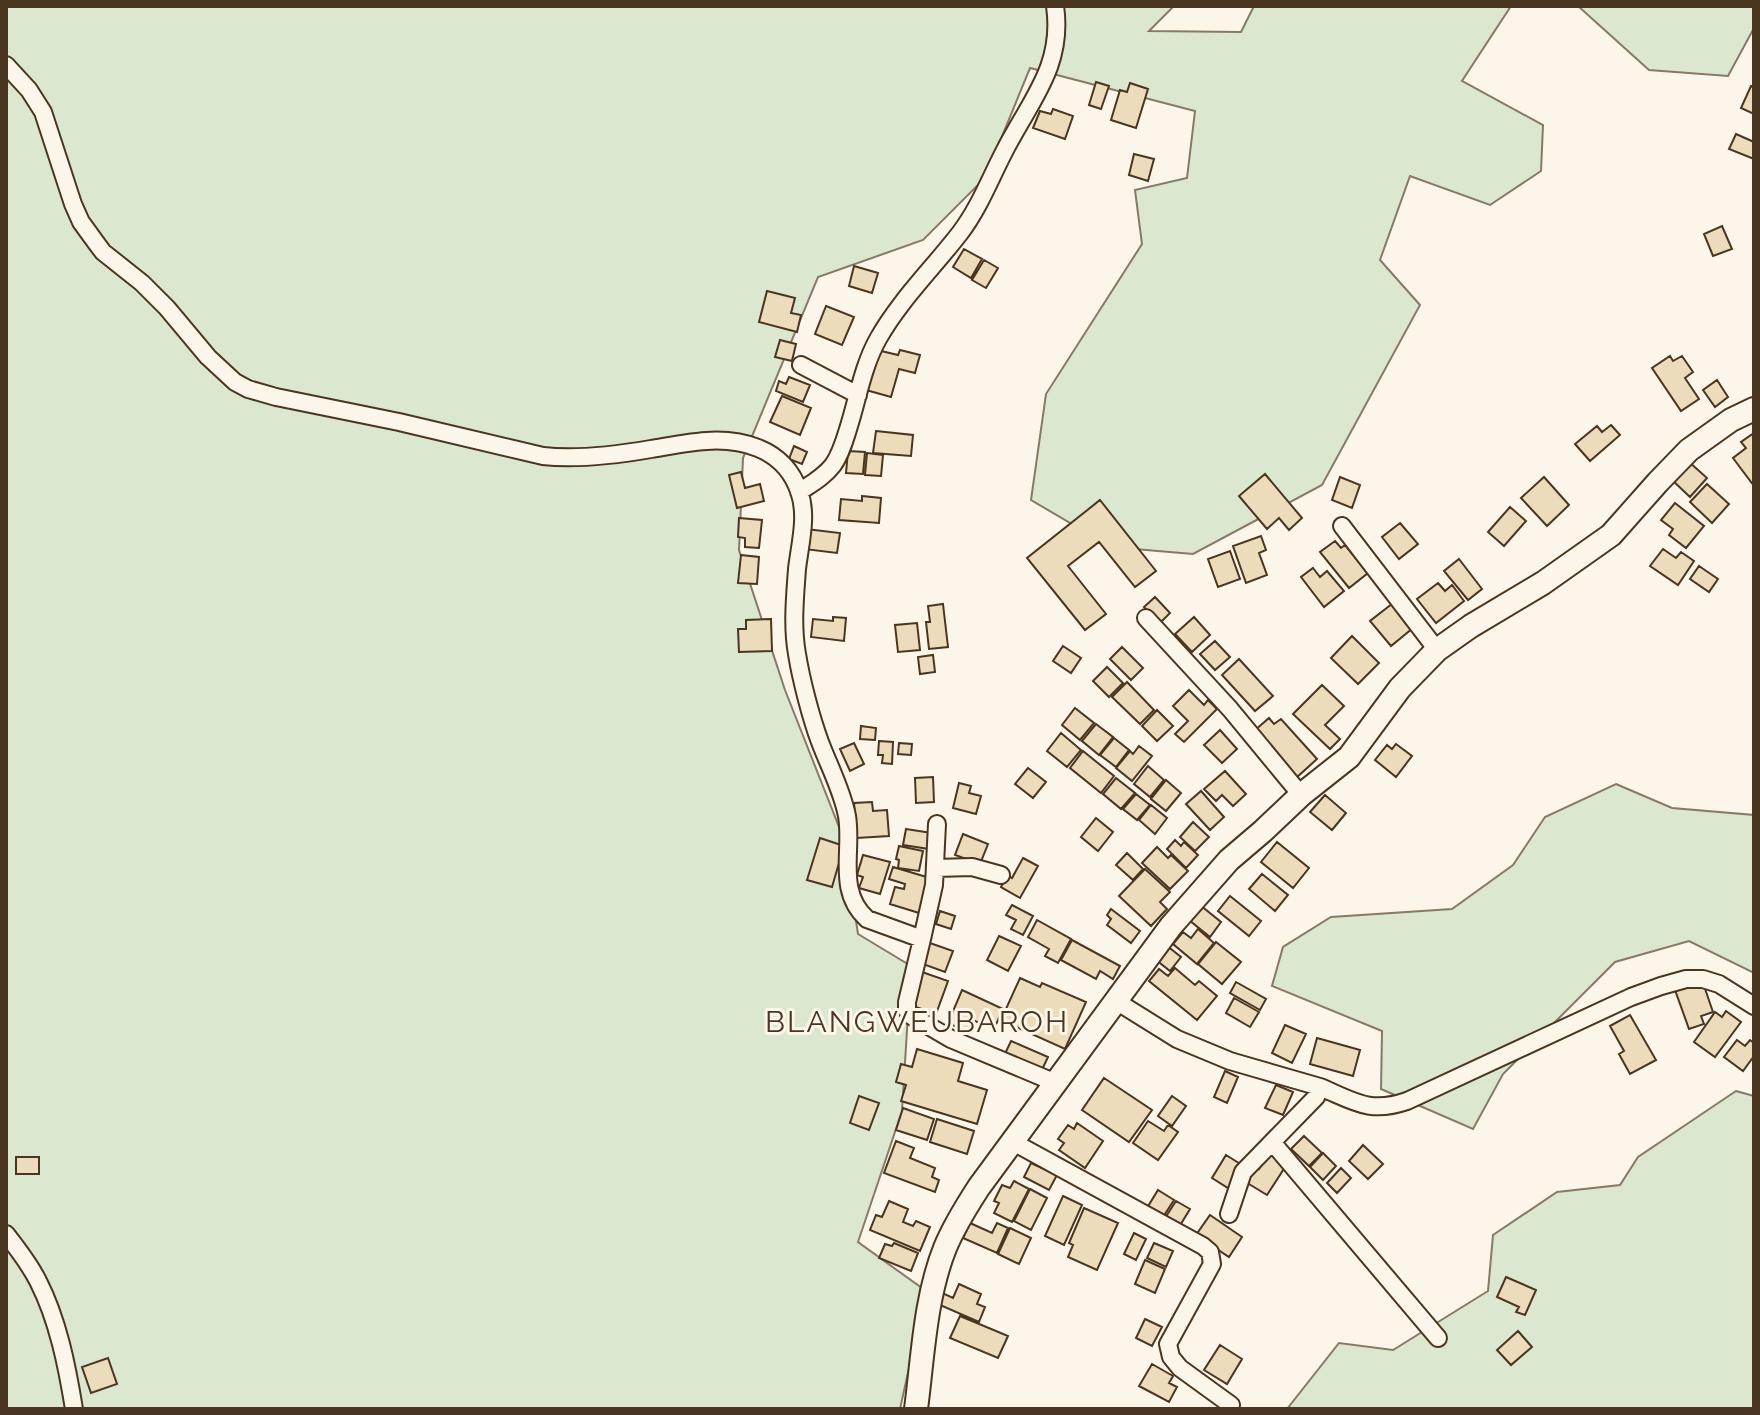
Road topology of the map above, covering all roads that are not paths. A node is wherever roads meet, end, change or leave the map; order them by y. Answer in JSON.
{"nodes":[{"id":1,"x":1055,"y":6,"type":"edge"},
{"id":2,"x":6,"y":65,"type":"edge"},
{"id":3,"x":801,"y":365,"type":"dead end"},
{"id":4,"x":858,"y":395,"type":"junction"},
{"id":5,"x":1754,"y":409,"type":"edge"},
{"id":6,"x":799,"y":492,"type":"junction"},
{"id":7,"x":1342,"y":526,"type":"dead end"},
{"id":8,"x":1146,"y":618,"type":"dead end"},
{"id":9,"x":1437,"y":650,"type":"junction"},
{"id":10,"x":1301,"y":795,"type":"junction"},
{"id":11,"x":937,"y":824,"type":"dead end"},
{"id":12,"x":935,"y":868,"type":"junction"},
{"id":13,"x":1001,"y":875,"type":"dead end"},
{"id":14,"x":922,"y":939,"type":"junction"},
{"id":15,"x":1116,"y":1001,"type":"junction"},
{"id":16,"x":1754,"y":1006,"type":"edge"},
{"id":17,"x":1056,"y":1083,"type":"junction"},
{"id":18,"x":1320,"y":1087,"type":"junction"},
{"id":19,"x":1013,"y":1142,"type":"junction"},
{"id":20,"x":1272,"y":1142,"type":"junction"},
{"id":21,"x":1229,"y":1214,"type":"dead end"},
{"id":22,"x":6,"y":1234,"type":"edge"},
{"id":23,"x":1438,"y":1338,"type":"dead end"},
{"id":24,"x":1231,"y":1405,"type":"dead end"},
{"id":25,"x":74,"y":1409,"type":"edge"},
{"id":26,"x":916,"y":1409,"type":"edge"}],
"edges":[{"from":1,"to":4,"type":"street"},
{"from":2,"to":6,"type":"street"},
{"from":3,"to":4,"type":"street"},
{"from":4,"to":6,"type":"street"},
{"from":5,"to":9,"type":"street"},
{"from":6,"to":14,"type":"street"},
{"from":7,"to":9,"type":"street"},
{"from":8,"to":10,"type":"street"},
{"from":9,"to":10,"type":"street"},
{"from":10,"to":15,"type":"street"},
{"from":11,"to":12,"type":"street"},
{"from":12,"to":13,"type":"street"},
{"from":12,"to":14,"type":"street"},
{"from":14,"to":17,"type":"street"},
{"from":15,"to":17,"type":"street"},
{"from":15,"to":18,"type":"street"},
{"from":16,"to":18,"type":"street"},
{"from":17,"to":19,"type":"street"},
{"from":18,"to":20,"type":"street"},
{"from":19,"to":24,"type":"street"},
{"from":19,"to":26,"type":"street"},
{"from":20,"to":21,"type":"street"},
{"from":20,"to":23,"type":"street"},
{"from":22,"to":25,"type":"street"}]}
